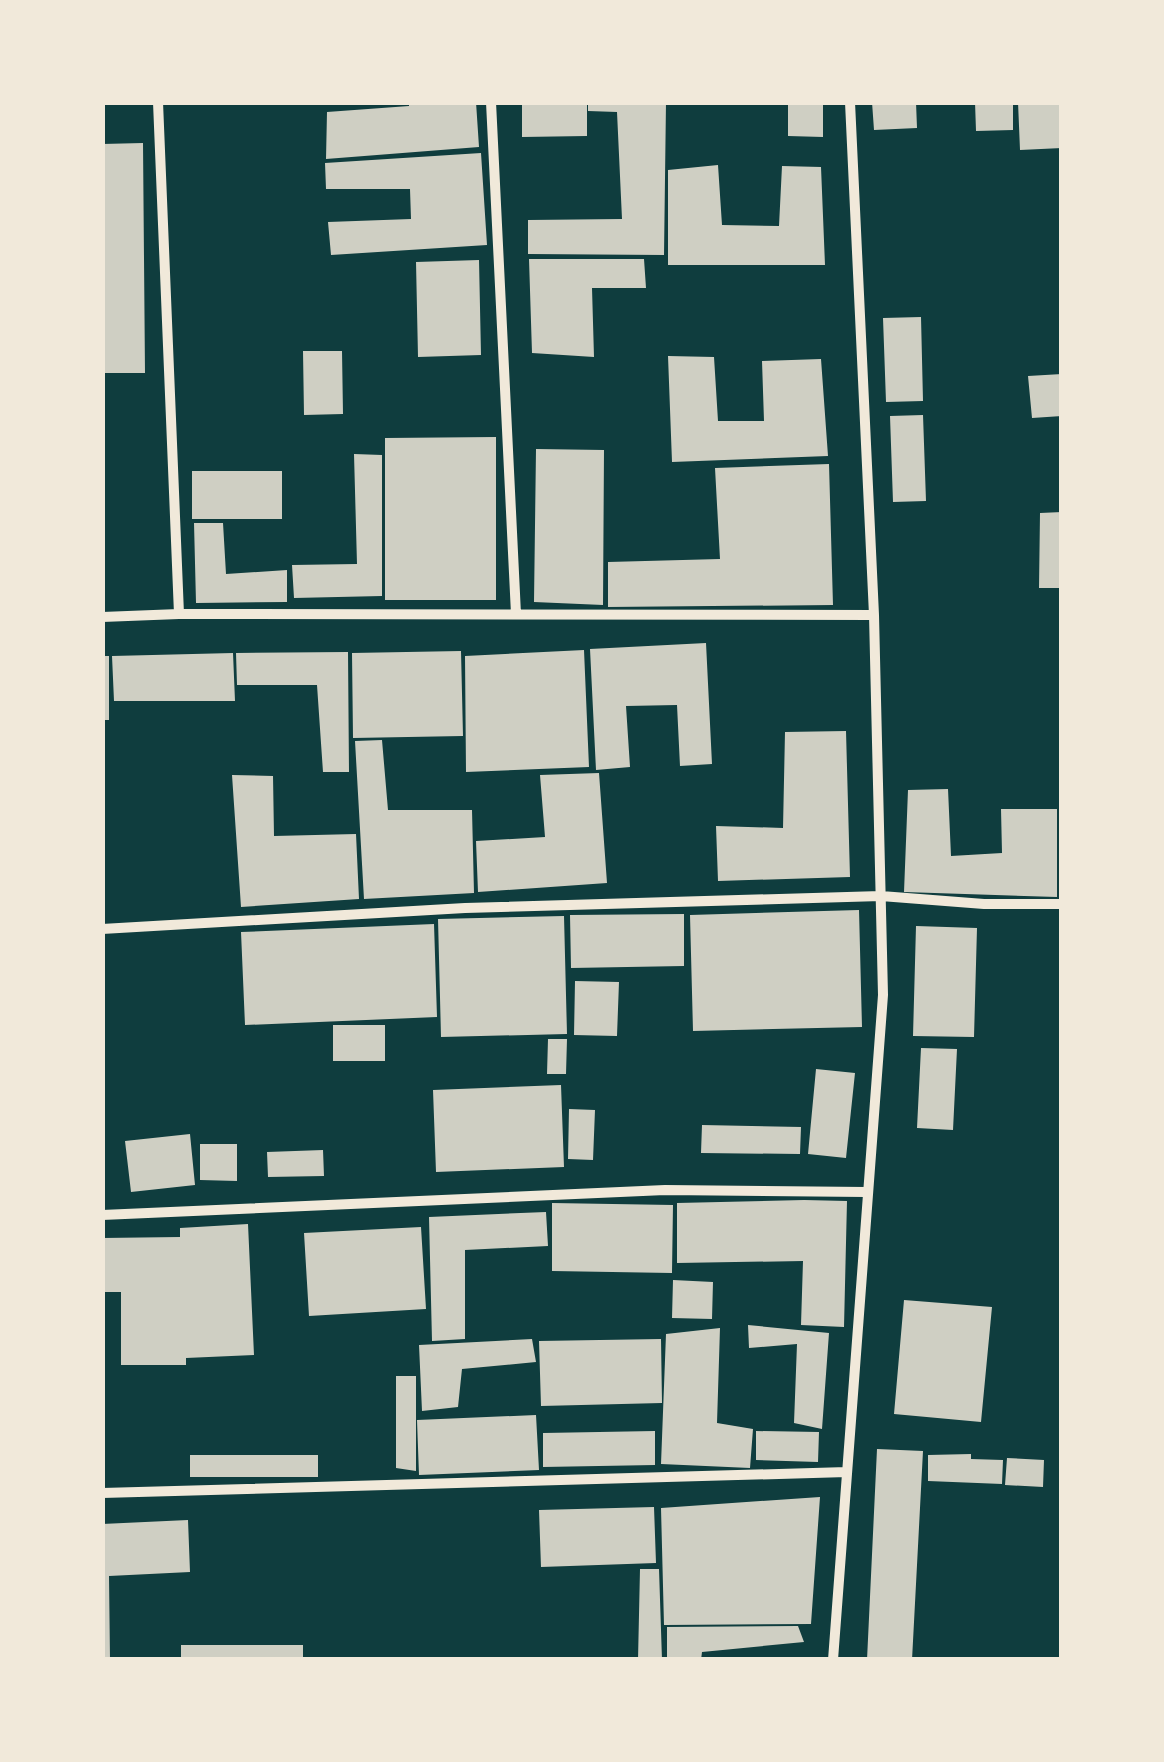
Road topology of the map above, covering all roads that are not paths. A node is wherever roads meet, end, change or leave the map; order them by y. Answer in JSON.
{"nodes":[{"id":1,"x":158,"y":102,"type":"edge"},
{"id":2,"x":490,"y":102,"type":"edge"},
{"id":3,"x":850,"y":102,"type":"edge"},
{"id":4,"x":179,"y":614,"type":"junction"},
{"id":5,"x":516,"y":614,"type":"junction"},
{"id":6,"x":874,"y":615,"type":"junction"},
{"id":7,"x":102,"y":617,"type":"edge"},
{"id":8,"x":881,"y":896,"type":"junction"},
{"id":9,"x":1062,"y":904,"type":"edge"},
{"id":10,"x":102,"y":928,"type":"edge"},
{"id":11,"x":866,"y":1192,"type":"junction"},
{"id":12,"x":102,"y":1215,"type":"edge"},
{"id":13,"x":846,"y":1472,"type":"junction"},
{"id":14,"x":102,"y":1493,"type":"edge"},
{"id":15,"x":834,"y":1660,"type":"edge"}],
"edges":[{"from":1,"to":4,"type":"street"},
{"from":2,"to":5,"type":"street"},
{"from":3,"to":6,"type":"street"},
{"from":4,"to":5,"type":"street"},
{"from":4,"to":7,"type":"street"},
{"from":5,"to":6,"type":"street"},
{"from":6,"to":8,"type":"street"},
{"from":8,"to":9,"type":"street"},
{"from":8,"to":10,"type":"street"},
{"from":8,"to":11,"type":"street"},
{"from":11,"to":12,"type":"street"},
{"from":11,"to":13,"type":"street"},
{"from":13,"to":14,"type":"street"},
{"from":13,"to":15,"type":"street"}]}
